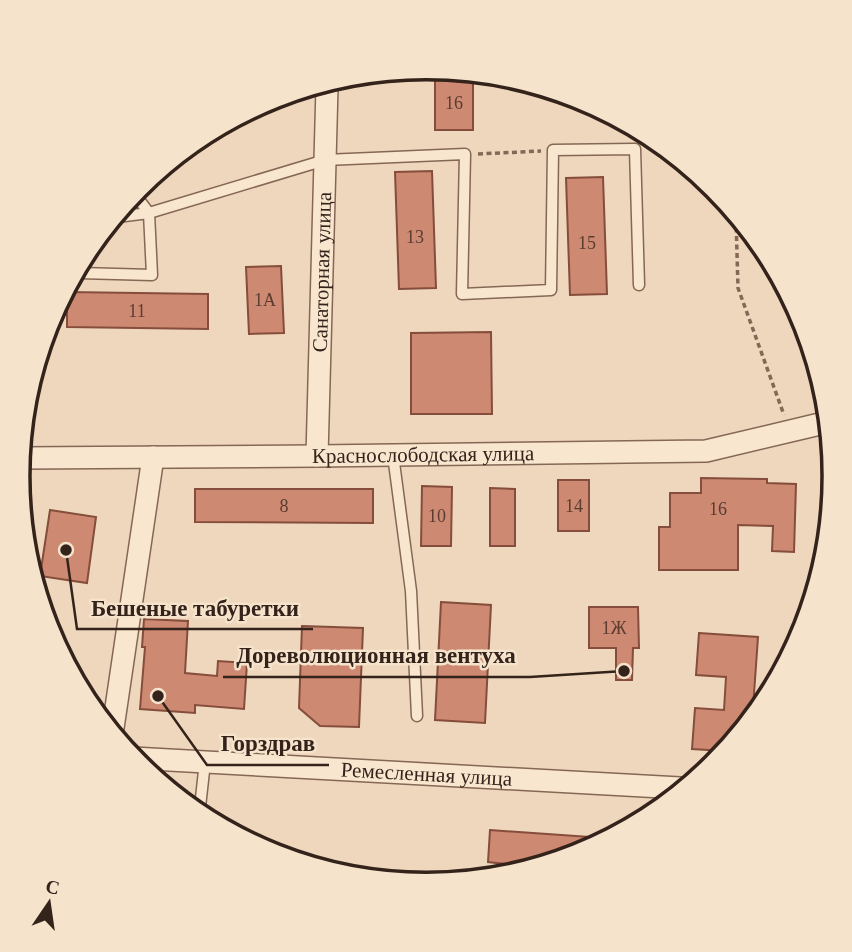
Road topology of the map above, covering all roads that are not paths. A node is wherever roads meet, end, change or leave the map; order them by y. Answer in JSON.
{"nodes":[{"id":1,"x":327,"y":92,"type":"edge"},
{"id":2,"x":325,"y":160,"type":"junction"},
{"id":3,"x":141,"y":202,"type":"edge"},
{"id":4,"x":149,"y":213,"type":"junction"},
{"id":5,"x":127,"y":216,"type":"edge"},
{"id":6,"x":86,"y":273,"type":"edge"},
{"id":7,"x":639,"y":285,"type":"dead end"},
{"id":8,"x":819,"y":425,"type":"edge"},
{"id":9,"x":393,"y":455,"type":"junction"},
{"id":10,"x":317,"y":456,"type":"junction"},
{"id":11,"x":153,"y":457,"type":"junction"},
{"id":12,"x":31,"y":463,"type":"edge"},
{"id":13,"x":417,"y":716,"type":"dead end"},
{"id":14,"x":114,"y":720,"type":"edge"},
{"id":15,"x":149,"y":759,"type":"edge"},
{"id":16,"x":205,"y":762,"type":"junction"},
{"id":17,"x":670,"y":787,"type":"edge"},
{"id":18,"x":201,"y":801,"type":"edge"}],
"edges":[{"from":1,"to":2,"type":"street","name":"Санаторная улица"},
{"from":2,"to":4,"type":"lane"},
{"from":2,"to":7,"type":"lane"},
{"from":2,"to":10,"type":"street","name":"Санаторная улица"},
{"from":3,"to":4,"type":"lane"},
{"from":4,"to":5,"type":"lane"},
{"from":4,"to":6,"type":"lane"},
{"from":8,"to":9,"type":"street","name":"Краснослободская улица"},
{"from":9,"to":10,"type":"street","name":"Краснослободская улица"},
{"from":9,"to":13,"type":"lane"},
{"from":10,"to":11,"type":"street","name":"Краснослободская улица"},
{"from":11,"to":12,"type":"street","name":"Краснослободская улица"},
{"from":11,"to":14,"type":"street"},
{"from":15,"to":16,"type":"street","name":"Ремесленная улица"},
{"from":16,"to":17,"type":"street","name":"Ремесленная улица"},
{"from":16,"to":18,"type":"lane"}]}
